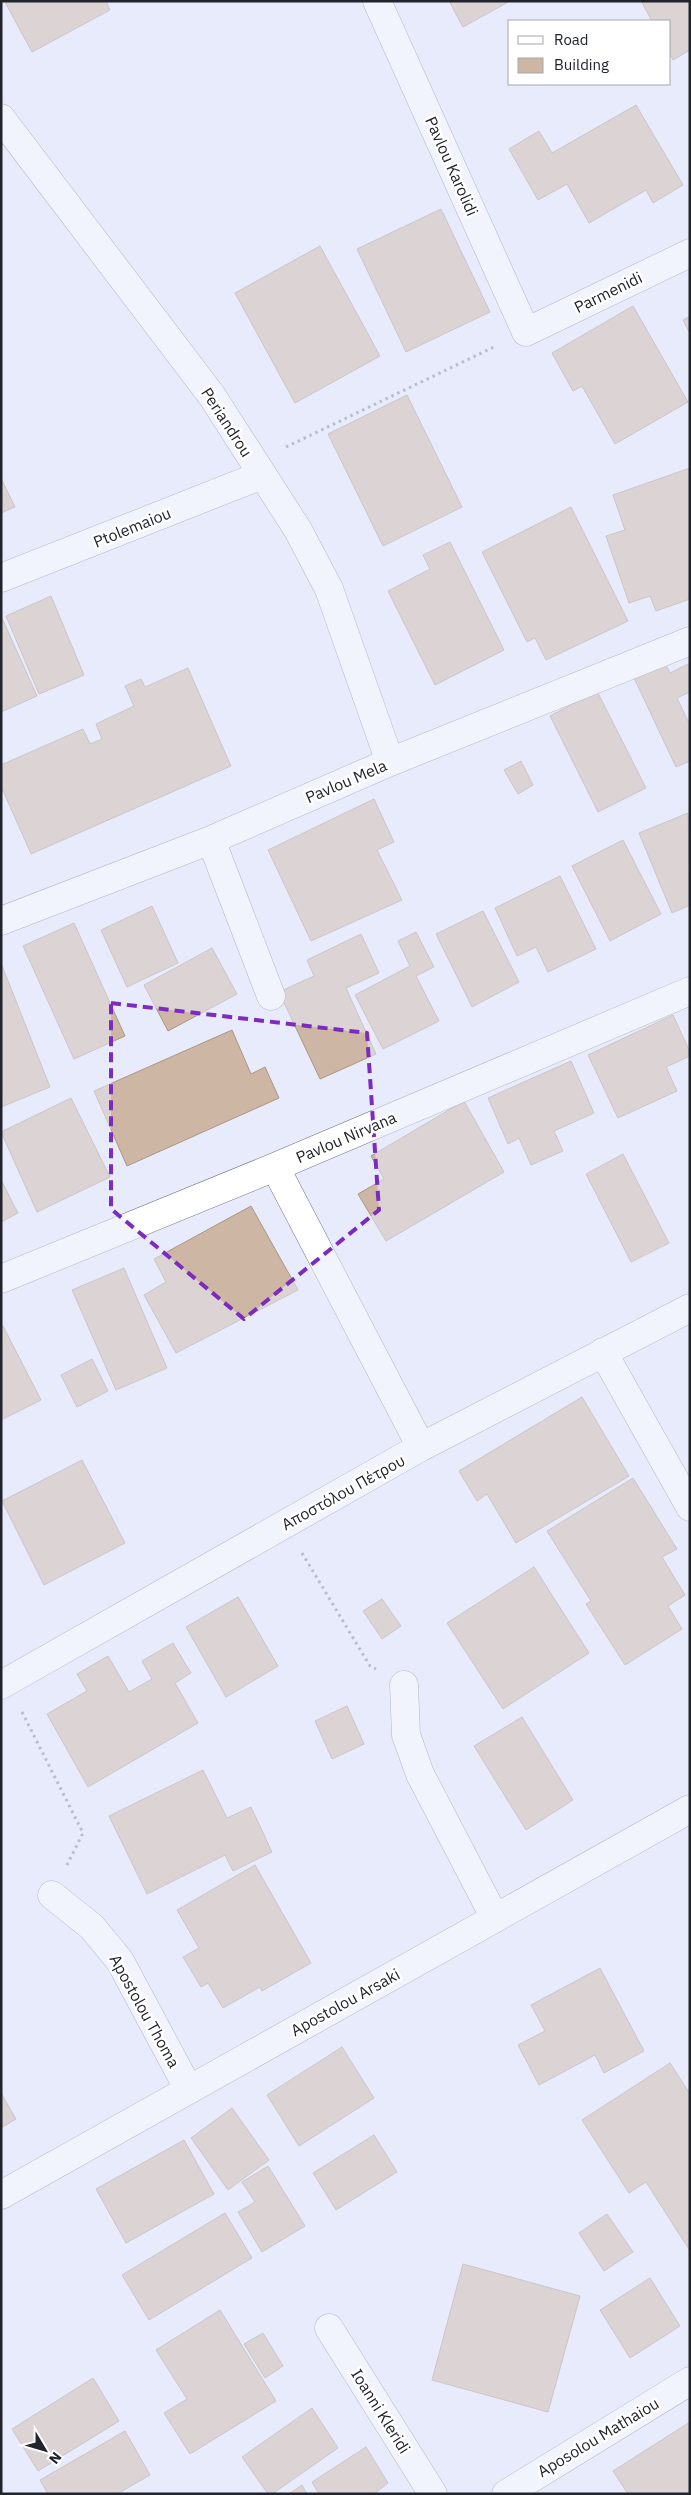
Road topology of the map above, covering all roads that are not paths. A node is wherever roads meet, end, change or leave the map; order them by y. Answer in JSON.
{"nodes":[{"id":1,"x":377,"y":1,"type":"edge"},
{"id":2,"x":1,"y":118,"type":"edge"},
{"id":3,"x":690,"y":253,"type":"edge"},
{"id":4,"x":526,"y":332,"type":"joint"},
{"id":5,"x":258,"y":469,"type":"junction"},
{"id":6,"x":1,"y":578,"type":"edge"},
{"id":7,"x":690,"y":641,"type":"edge"},
{"id":8,"x":390,"y":762,"type":"junction"},
{"id":9,"x":211,"y":840,"type":"junction"},
{"id":10,"x":1,"y":922,"type":"edge"},
{"id":11,"x":690,"y":991,"type":"edge"},
{"id":12,"x":271,"y":996,"type":"dead end"},
{"id":13,"x":275,"y":1167,"type":"junction"},
{"id":14,"x":1,"y":1279,"type":"edge"},
{"id":15,"x":690,"y":1308,"type":"edge"},
{"id":16,"x":603,"y":1352,"type":"junction"},
{"id":17,"x":422,"y":1447,"type":"junction"},
{"id":18,"x":690,"y":1507,"type":"edge"},
{"id":19,"x":4,"y":1684,"type":"edge"},
{"id":20,"x":404,"y":1685,"type":"road end"},
{"id":21,"x":690,"y":1809,"type":"edge"},
{"id":22,"x":52,"y":1895,"type":"road end"},
{"id":23,"x":495,"y":1918,"type":"junction"},
{"id":24,"x":189,"y":2090,"type":"junction"},
{"id":25,"x":1,"y":2195,"type":"edge"},
{"id":26,"x":329,"y":2328,"type":"dead end"},
{"id":27,"x":690,"y":2381,"type":"edge"},
{"id":28,"x":433,"y":2494,"type":"edge"},
{"id":29,"x":506,"y":2494,"type":"edge"}],
"edges":[{"from":1,"to":4,"type":"street","name":"Pavlou Karolidi"},
{"from":2,"to":5,"type":"street","name":"Periandrou"},
{"from":3,"to":4,"type":"street","name":"Parmenidi"},
{"from":5,"to":6,"type":"street","name":"Ptolemaiou"},
{"from":5,"to":8,"type":"street","name":"Periandrou"},
{"from":7,"to":8,"type":"street","name":"Pavlou Mela"},
{"from":8,"to":9,"type":"street","name":"Pavlou Mela"},
{"from":9,"to":10,"type":"street","name":"Pavlou Mela"},
{"from":9,"to":12,"type":"street"},
{"from":11,"to":13,"type":"street","name":"Pavlou Nirvana"},
{"from":13,"to":14,"type":"street","name":"Pavlou Nirvana"},
{"from":13,"to":17,"type":"street"},
{"from":15,"to":16,"type":"street","name":"Αποστόλου Πέτρου"},
{"from":16,"to":17,"type":"street","name":"Αποστόλου Πέτρου"},
{"from":16,"to":18,"type":"street"},
{"from":17,"to":19,"type":"street","name":"Αποστόλου Πέτρου"},
{"from":20,"to":23,"type":"street"},
{"from":21,"to":23,"type":"street","name":"Apostolou Arsaki"},
{"from":22,"to":24,"type":"street","name":"Apostolou Thoma"},
{"from":23,"to":24,"type":"street","name":"Apostolou Arsaki"},
{"from":24,"to":25,"type":"street","name":"Apostolou Arsaki"},
{"from":26,"to":28,"type":"street","name":"Ioanni Kleridi"},
{"from":27,"to":29,"type":"street","name":"Aposolou Mathaiou"}]}
